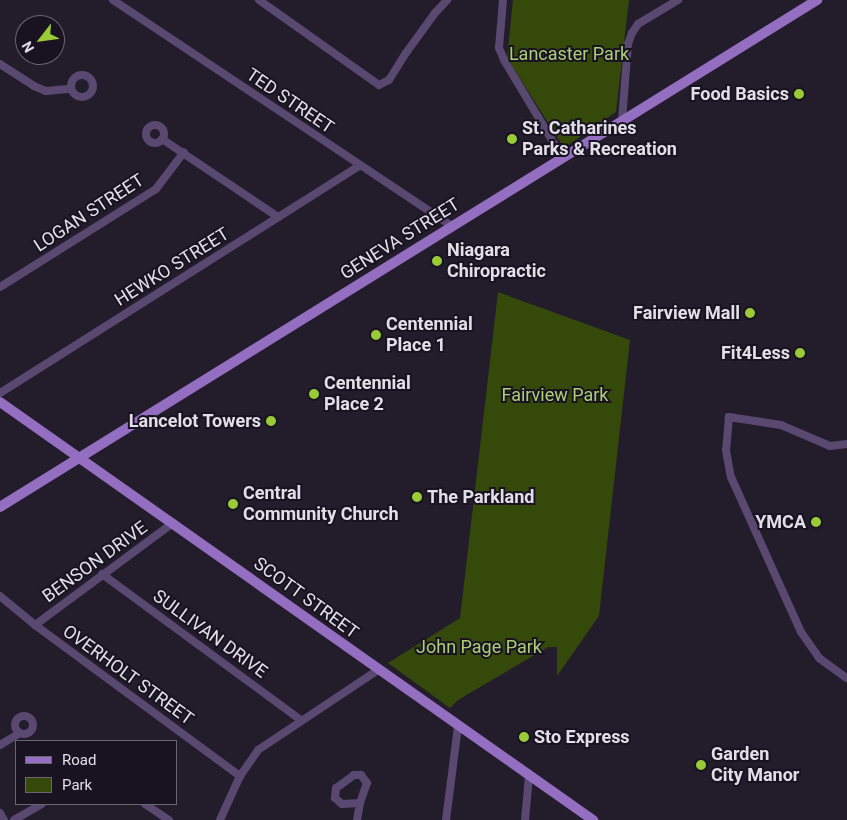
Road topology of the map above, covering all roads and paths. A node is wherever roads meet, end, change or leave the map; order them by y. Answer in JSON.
{"nodes":[{"id":1,"x":113,"y":0,"type":"edge"},
{"id":2,"x":447,"y":0,"type":"edge"},
{"id":3,"x":503,"y":0,"type":"edge"},
{"id":4,"x":678,"y":0,"type":"edge"},
{"id":5,"x":817,"y":0,"type":"edge"},
{"id":6,"x":263,"y":1,"type":"edge"},
{"id":7,"x":0,"y":64,"type":"edge"},
{"id":8,"x":71,"y":89,"type":"dead end"},
{"id":9,"x":622,"y":120,"type":"junction"},
{"id":10,"x":162,"y":139,"type":"dead end"},
{"id":11,"x":184,"y":152,"type":"junction"},
{"id":12,"x":562,"y":158,"type":"junction"},
{"id":13,"x":360,"y":166,"type":"junction"},
{"id":14,"x":278,"y":217,"type":"junction"},
{"id":15,"x":452,"y":226,"type":"junction"},
{"id":16,"x":0,"y":287,"type":"edge"},
{"id":17,"x":0,"y":393,"type":"edge"},
{"id":18,"x":0,"y":402,"type":"edge"},
{"id":19,"x":847,"y":444,"type":"edge"},
{"id":20,"x":79,"y":457,"type":"junction"},
{"id":21,"x":0,"y":506,"type":"edge"},
{"id":22,"x":173,"y":523,"type":"junction"},
{"id":23,"x":102,"y":574,"type":"junction"},
{"id":24,"x":0,"y":598,"type":"edge"},
{"id":25,"x":35,"y":625,"type":"junction"},
{"id":26,"x":378,"y":670,"type":"junction"},
{"id":27,"x":847,"y":678,"type":"edge"},
{"id":28,"x":301,"y":720,"type":"junction"},
{"id":29,"x":458,"y":726,"type":"junction"},
{"id":30,"x":20,"y":733,"type":"dead end"},
{"id":31,"x":0,"y":745,"type":"edge"},
{"id":32,"x":240,"y":776,"type":"junction"},
{"id":33,"x":529,"y":776,"type":"junction"},
{"id":34,"x":360,"y":803,"type":"junction"},
{"id":35,"x":40,"y":805,"type":"edge"},
{"id":36,"x":146,"y":805,"type":"edge"},
{"id":37,"x":0,"y":813,"type":"edge"},
{"id":38,"x":4,"y":820,"type":"edge"},
{"id":39,"x":14,"y":820,"type":"edge"},
{"id":40,"x":169,"y":820,"type":"edge"},
{"id":41,"x":220,"y":820,"type":"edge"},
{"id":42,"x":358,"y":820,"type":"edge"},
{"id":43,"x":446,"y":820,"type":"edge"},
{"id":44,"x":525,"y":820,"type":"edge"},
{"id":45,"x":593,"y":820,"type":"edge"}],
"edges":[{"from":1,"to":13,"type":"street","name":"TED STREET"},
{"from":2,"to":6,"type":"street"},
{"from":3,"to":12,"type":"street"},
{"from":4,"to":9,"type":"street"},
{"from":5,"to":9,"type":"main road","name":"GENEVA STREET"},
{"from":7,"to":8,"type":"street"},
{"from":9,"to":12,"type":"main road","name":"GENEVA STREET"},
{"from":10,"to":11,"type":"street"},
{"from":11,"to":14,"type":"street"},
{"from":11,"to":16,"type":"street","name":"LOGAN STREET"},
{"from":12,"to":15,"type":"main road","name":"GENEVA STREET"},
{"from":13,"to":14,"type":"street","name":"HEWKO STREET"},
{"from":13,"to":15,"type":"street","name":"TED STREET"},
{"from":14,"to":17,"type":"street","name":"HEWKO STREET"},
{"from":15,"to":20,"type":"main road","name":"GENEVA STREET"},
{"from":18,"to":20,"type":"main road","name":"SCOTT STREET"},
{"from":19,"to":27,"type":"street"},
{"from":20,"to":21,"type":"main road","name":"GENEVA STREET"},
{"from":20,"to":22,"type":"main road","name":"SCOTT STREET"},
{"from":22,"to":23,"type":"street","name":"BENSON DRIVE"},
{"from":22,"to":26,"type":"main road","name":"SCOTT STREET"},
{"from":23,"to":25,"type":"street","name":"BENSON DRIVE"},
{"from":23,"to":28,"type":"street","name":"SULLIVAN DRIVE"},
{"from":24,"to":25,"type":"street","name":"OVERHOLT STREET"},
{"from":25,"to":32,"type":"street","name":"OVERHOLT STREET"},
{"from":26,"to":28,"type":"street"},
{"from":26,"to":29,"type":"main road","name":"SCOTT STREET"},
{"from":28,"to":32,"type":"street"},
{"from":29,"to":33,"type":"main road","name":"SCOTT STREET"},
{"from":29,"to":43,"type":"street"},
{"from":30,"to":31,"type":"street"},
{"from":32,"to":41,"type":"street"},
{"from":33,"to":44,"type":"street"},
{"from":33,"to":45,"type":"main road","name":"SCOTT STREET"},
{"from":34,"to":34,"type":"street"},
{"from":34,"to":42,"type":"street"},
{"from":35,"to":39,"type":"street"},
{"from":36,"to":40,"type":"street"},
{"from":37,"to":38,"type":"street"}]}
